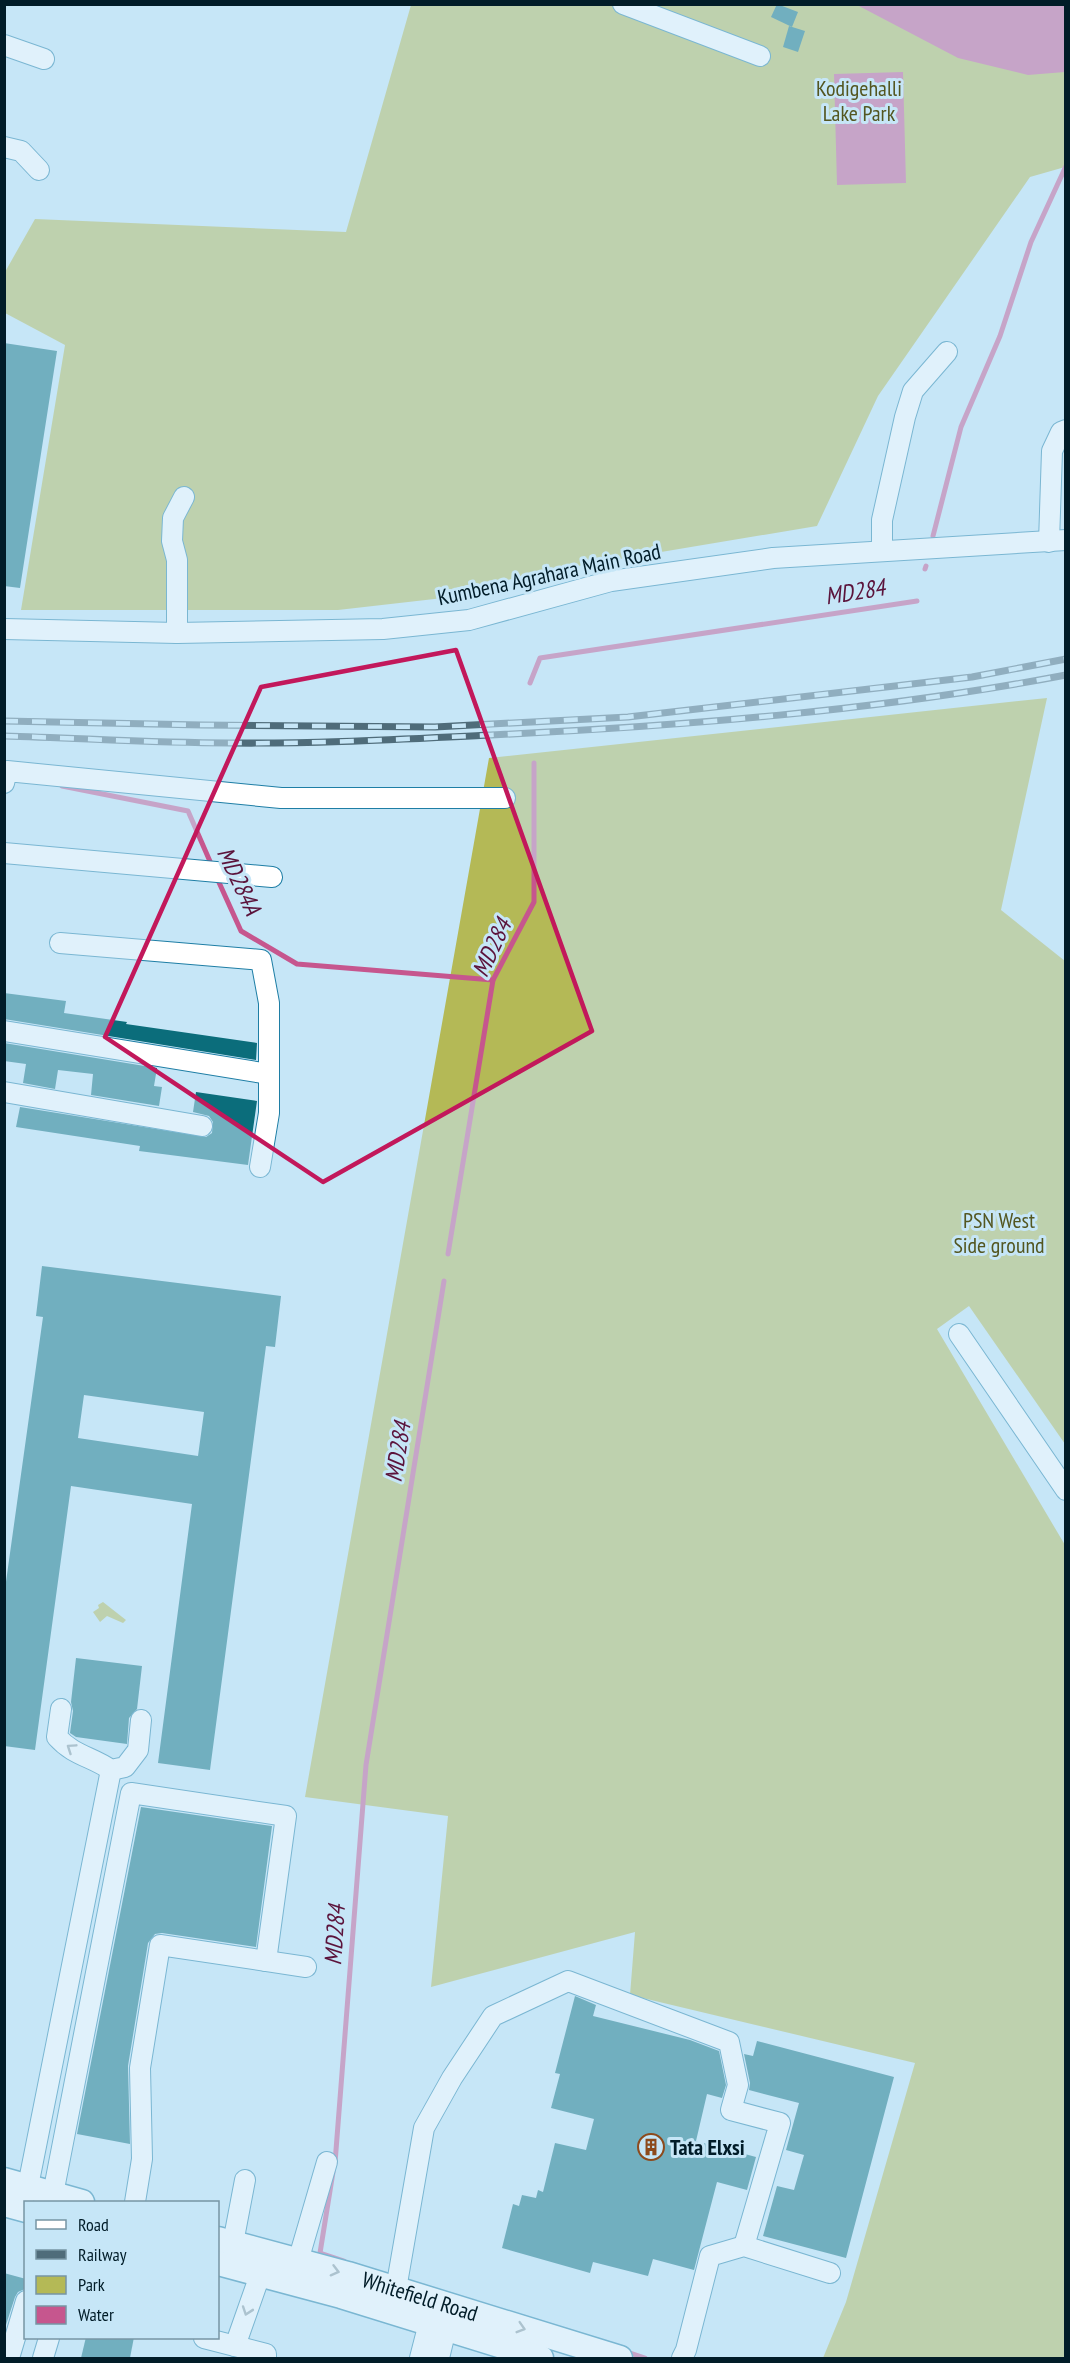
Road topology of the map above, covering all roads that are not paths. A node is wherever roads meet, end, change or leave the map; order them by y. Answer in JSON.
{"nodes":[{"id":1,"x":623,"y":4,"type":"edge"},
{"id":2,"x":4,"y":45,"type":"edge"},
{"id":3,"x":760,"y":56,"type":"dead end"},
{"id":4,"x":44,"y":59,"type":"dead end"},
{"id":5,"x":4,"y":147,"type":"edge"},
{"id":6,"x":39,"y":170,"type":"dead end"},
{"id":7,"x":947,"y":352,"type":"dead end"},
{"id":8,"x":1065,"y":430,"type":"edge"},
{"id":9,"x":184,"y":497,"type":"dead end"},
{"id":10,"x":1057,"y":541,"type":"edge"},
{"id":11,"x":882,"y":550,"type":"junction"},
{"id":12,"x":4,"y":629,"type":"edge"},
{"id":13,"x":177,"y":633,"type":"junction"},
{"id":14,"x":6,"y":777,"type":"edge"},
{"id":15,"x":505,"y":798,"type":"dead end"},
{"id":16,"x":4,"y":853,"type":"edge"},
{"id":17,"x":272,"y":878,"type":"dead end"},
{"id":18,"x":60,"y":943,"type":"dead end"},
{"id":19,"x":4,"y":1031,"type":"edge"},
{"id":20,"x":269,"y":1074,"type":"junction"},
{"id":21,"x":4,"y":1092,"type":"edge"},
{"id":22,"x":202,"y":1126,"type":"dead end"},
{"id":23,"x":260,"y":1167,"type":"dead end"},
{"id":24,"x":958,"y":1334,"type":"dead end"},
{"id":25,"x":1065,"y":1490,"type":"edge"},
{"id":26,"x":61,"y":1709,"type":"dead end"},
{"id":27,"x":141,"y":1720,"type":"dead end"},
{"id":28,"x":111,"y":1770,"type":"junction"},
{"id":29,"x":266,"y":1961,"type":"junction"},
{"id":30,"x":306,"y":1966,"type":"dead end"},
{"id":31,"x":327,"y":2162,"type":"dead end"},
{"id":32,"x":4,"y":2180,"type":"edge"},
{"id":33,"x":245,"y":2180,"type":"dead end"},
{"id":34,"x":27,"y":2198,"type":"edge"},
{"id":35,"x":52,"y":2198,"type":"edge"},
{"id":36,"x":74,"y":2201,"type":"edge"},
{"id":37,"x":135,"y":2201,"type":"edge"},
{"id":38,"x":4,"y":2204,"type":"edge"},
{"id":39,"x":225,"y":2241,"type":"edge"},
{"id":40,"x":744,"y":2246,"type":"junction"},
{"id":41,"x":298,"y":2261,"type":"junction"},
{"id":42,"x":219,"y":2263,"type":"edge"},
{"id":43,"x":830,"y":2272,"type":"dead end"},
{"id":44,"x":260,"y":2275,"type":"junction"},
{"id":45,"x":397,"y":2282,"type":"junction"},
{"id":46,"x":24,"y":2308,"type":"edge"},
{"id":47,"x":437,"y":2326,"type":"junction"},
{"id":48,"x":48,"y":2339,"type":"edge"},
{"id":49,"x":211,"y":2339,"type":"edge"},
{"id":50,"x":235,"y":2346,"type":"junction"},
{"id":51,"x":9,"y":2358,"type":"edge"},
{"id":52,"x":43,"y":2358,"type":"edge"},
{"id":53,"x":266,"y":2358,"type":"edge"},
{"id":54,"x":420,"y":2358,"type":"edge"},
{"id":55,"x":440,"y":2358,"type":"edge"},
{"id":56,"x":541,"y":2358,"type":"edge"},
{"id":57,"x":620,"y":2358,"type":"edge"},
{"id":58,"x":682,"y":2358,"type":"edge"}],
"edges":[{"from":1,"to":3,"type":"street"},
{"from":2,"to":4,"type":"street"},
{"from":5,"to":6,"type":"street"},
{"from":7,"to":11,"type":"street"},
{"from":8,"to":10,"type":"street"},
{"from":9,"to":13,"type":"street"},
{"from":10,"to":11,"type":"street","name":"Kumbena Agrahara Main Road"},
{"from":11,"to":13,"type":"street","name":"Kumbena Agrahara Main Road"},
{"from":12,"to":13,"type":"street","name":"Kumbena Agrahara Main Road"},
{"from":14,"to":15,"type":"street"},
{"from":16,"to":17,"type":"street"},
{"from":18,"to":20,"type":"street"},
{"from":19,"to":20,"type":"street"},
{"from":20,"to":23,"type":"street"},
{"from":21,"to":22,"type":"street"},
{"from":24,"to":25,"type":"street"},
{"from":28,"to":26,"type":"street","one_way":true},
{"from":27,"to":28,"type":"street"},
{"from":28,"to":34,"type":"street"},
{"from":29,"to":30,"type":"street"},
{"from":29,"to":35,"type":"street"},
{"from":29,"to":37,"type":"street"},
{"from":31,"to":41,"type":"street"},
{"from":32,"to":34,"type":"main road"},
{"from":33,"to":39,"type":"street"},
{"from":34,"to":35,"type":"main road"},
{"from":34,"to":38,"type":"main road"},
{"from":35,"to":36,"type":"main road"},
{"from":39,"to":41,"type":"main road","name":"Whitefield Road"},
{"from":40,"to":43,"type":"street"},
{"from":40,"to":45,"type":"street"},
{"from":40,"to":58,"type":"street"},
{"from":41,"to":45,"type":"main road","name":"Whitefield Road","one_way":true},
{"from":42,"to":44,"type":"main road","name":"Whitefield Road"},
{"from":44,"to":47,"type":"main road","name":"Whitefield Road"},
{"from":44,"to":50,"type":"street","one_way":true},
{"from":45,"to":57,"type":"main road","name":"Whitefield Road","one_way":true},
{"from":46,"to":51,"type":"street"},
{"from":47,"to":54,"type":"street"},
{"from":47,"to":55,"type":"street"},
{"from":47,"to":56,"type":"main road","name":"Whitefield Road"},
{"from":48,"to":52,"type":"street"},
{"from":49,"to":50,"type":"street"},
{"from":50,"to":53,"type":"street"}]}
